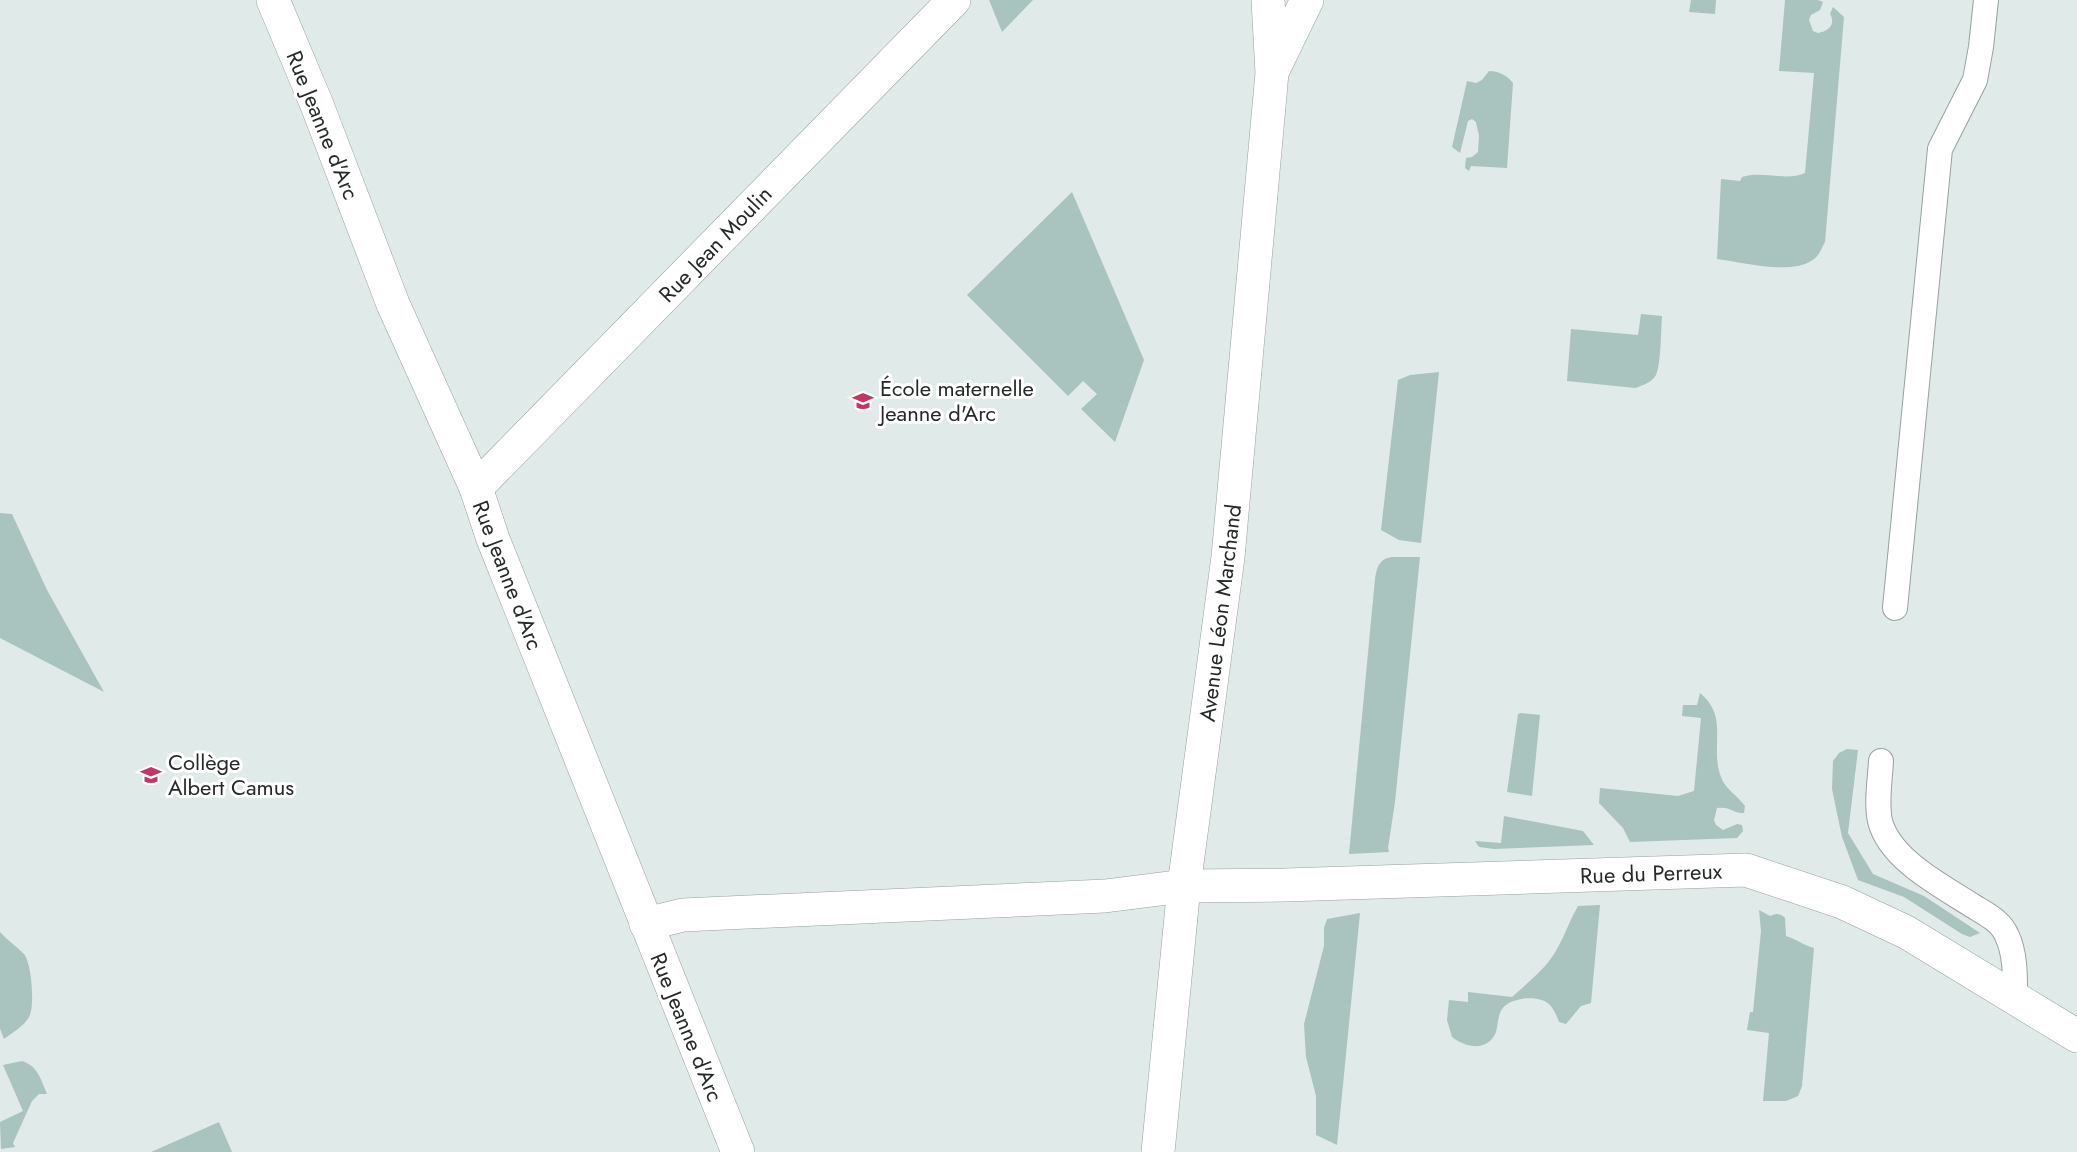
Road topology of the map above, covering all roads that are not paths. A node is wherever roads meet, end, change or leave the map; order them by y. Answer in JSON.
{"nodes":[{"id":1,"x":273,"y":0,"type":"edge"},
{"id":2,"x":954,"y":0,"type":"edge"},
{"id":3,"x":1268,"y":0,"type":"edge"},
{"id":4,"x":1307,"y":0,"type":"edge"},
{"id":5,"x":1986,"y":0,"type":"edge"},
{"id":6,"x":1272,"y":73,"type":"junction"},
{"id":7,"x":476,"y":488,"type":"junction"},
{"id":8,"x":1895,"y":608,"type":"dead end"},
{"id":9,"x":1881,"y":761,"type":"dead end"},
{"id":10,"x":1184,"y":886,"type":"junction"},
{"id":11,"x":646,"y":924,"type":"junction"},
{"id":12,"x":2015,"y":999,"type":"junction"},
{"id":13,"x":2077,"y":1036,"type":"edge"},
{"id":14,"x":738,"y":1152,"type":"edge"},
{"id":15,"x":1158,"y":1152,"type":"edge"}],
"edges":[{"from":1,"to":7,"type":"street","name":"Rue Jeanne d'Arc"},
{"from":2,"to":7,"type":"street","name":"Rue Jean Moulin"},
{"from":3,"to":6,"type":"street","name":"Avenue Léon Marchand"},
{"from":4,"to":6,"type":"street","name":"Avenue Léon Marchand"},
{"from":5,"to":8,"type":"lane"},
{"from":6,"to":10,"type":"street","name":"Avenue Léon Marchand"},
{"from":7,"to":11,"type":"street","name":"Rue Jeanne d'Arc"},
{"from":9,"to":12,"type":"lane"},
{"from":10,"to":11,"type":"street","name":"Rue du Perreux"},
{"from":10,"to":12,"type":"street","name":"Rue du Perreux"},
{"from":10,"to":15,"type":"street","name":"Avenue Léon Marchand"},
{"from":11,"to":14,"type":"street","name":"Rue Jeanne d'Arc"},
{"from":12,"to":13,"type":"street","name":"Rue du Perreux"}]}
